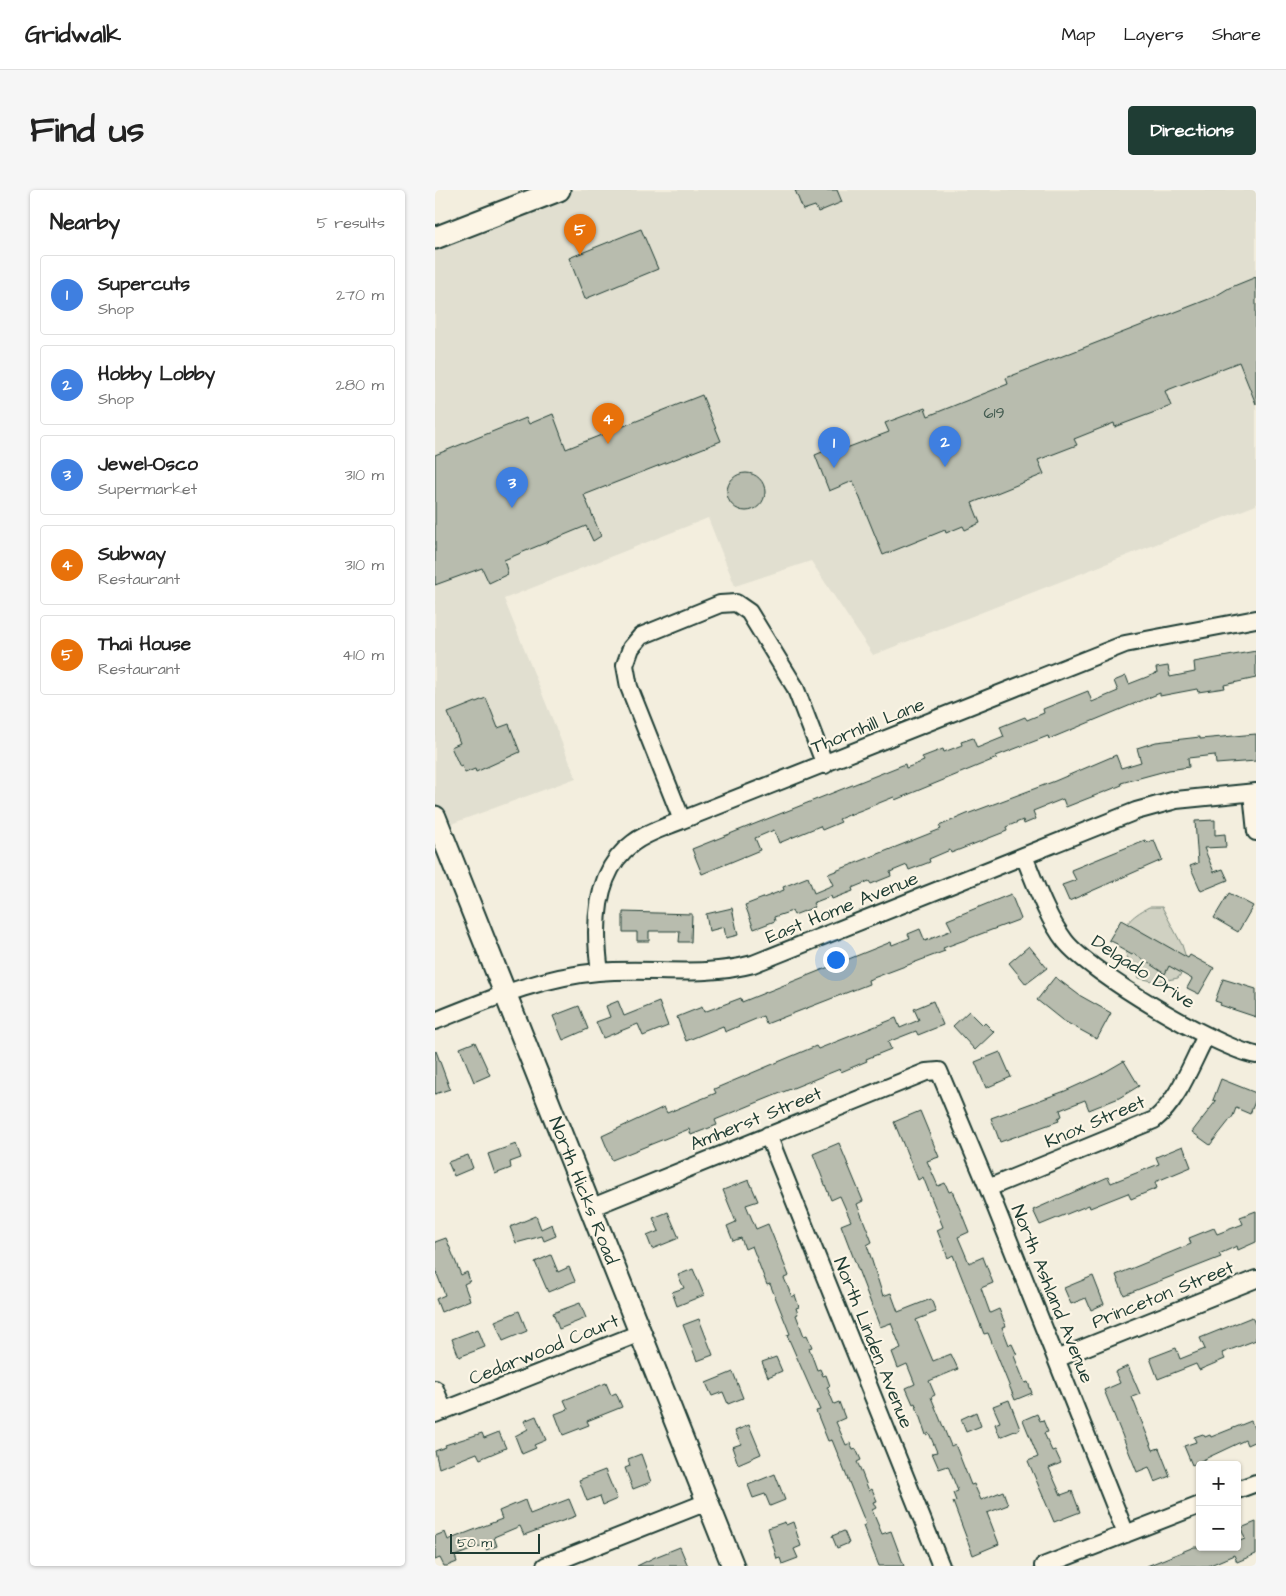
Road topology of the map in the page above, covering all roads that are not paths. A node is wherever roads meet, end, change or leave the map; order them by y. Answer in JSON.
{"nodes":[{"id":1,"x":559,"y":190,"type":"edge"},
{"id":2,"x":435,"y":238,"type":"edge"},
{"id":3,"x":1256,"y":619,"type":"edge"},
{"id":4,"x":825,"y":765,"type":"junction"},
{"id":5,"x":1254,"y":792,"type":"edge"},
{"id":6,"x":435,"y":817,"type":"edge"},
{"id":7,"x":682,"y":820,"type":"junction"},
{"id":8,"x":1256,"y":832,"type":"edge"},
{"id":9,"x":1024,"y":856,"type":"junction"},
{"id":10,"x":600,"y":972,"type":"junction"},
{"id":11,"x":505,"y":993,"type":"junction"},
{"id":12,"x":435,"y":1021,"type":"edge"},
{"id":13,"x":1206,"y":1036,"type":"junction"},
{"id":14,"x":1256,"y":1055,"type":"edge"},
{"id":15,"x":939,"y":1070,"type":"joint"},
{"id":16,"x":768,"y":1135,"type":"junction"},
{"id":17,"x":988,"y":1188,"type":"junction"},
{"id":18,"x":590,"y":1208,"type":"junction"},
{"id":19,"x":1256,"y":1279,"type":"edge"},
{"id":20,"x":640,"y":1333,"type":"junction"},
{"id":21,"x":1056,"y":1359,"type":"junction"},
{"id":22,"x":435,"y":1389,"type":"edge"},
{"id":23,"x":439,"y":1412,"type":"edge"},
{"id":24,"x":1256,"y":1483,"type":"edge"},
{"id":25,"x":1241,"y":1489,"type":"edge"},
{"id":26,"x":707,"y":1502,"type":"junction"},
{"id":27,"x":1197,"y":1506,"type":"edge"},
{"id":28,"x":1126,"y":1534,"type":"junction"},
{"id":29,"x":545,"y":1566,"type":"edge"},
{"id":30,"x":733,"y":1566,"type":"edge"},
{"id":31,"x":941,"y":1566,"type":"edge"},
{"id":32,"x":1043,"y":1566,"type":"edge"}],
"edges":[{"from":1,"to":2,"type":"main road"},
{"from":3,"to":4,"type":"street","name":"Thornhill Lane"},
{"from":4,"to":7,"type":"street","name":"Thornhill Lane"},
{"from":4,"to":7,"type":"street"},
{"from":5,"to":8,"type":"street"},
{"from":5,"to":9,"type":"street","name":"East Home Avenue"},
{"from":6,"to":11,"type":"main road","name":"North Hicks Road"},
{"from":7,"to":10,"type":"street","name":"Thornhill Lane"},
{"from":9,"to":10,"type":"street","name":"East Home Avenue"},
{"from":9,"to":13,"type":"street","name":"Delgado Drive"},
{"from":10,"to":11,"type":"street","name":"East Home Avenue"},
{"from":11,"to":12,"type":"street","name":"East Home Avenue"},
{"from":11,"to":18,"type":"main road","name":"North Hicks Road"},
{"from":13,"to":14,"type":"street","name":"Delgado Drive"},
{"from":13,"to":17,"type":"street","name":"Knox Street"},
{"from":15,"to":16,"type":"street","name":"Amherst Street"},
{"from":15,"to":17,"type":"street","name":"North Ashland Avenue"},
{"from":16,"to":18,"type":"street","name":"Amherst Street"},
{"from":16,"to":31,"type":"street","name":"North Linden Avenue"},
{"from":17,"to":21,"type":"street","name":"North Ashland Avenue"},
{"from":18,"to":20,"type":"main road","name":"North Hicks Road"},
{"from":19,"to":21,"type":"street","name":"Princeton Street"},
{"from":20,"to":23,"type":"street","name":"Cedarwood Court"},
{"from":20,"to":26,"type":"main road","name":"North Hicks Road"},
{"from":21,"to":28,"type":"street","name":"North Ashland Avenue"},
{"from":22,"to":23,"type":"street"},
{"from":24,"to":25,"type":"street"},
{"from":26,"to":29,"type":"street"},
{"from":26,"to":30,"type":"main road","name":"North Hicks Road"},
{"from":27,"to":28,"type":"street"},
{"from":28,"to":32,"type":"street"}]}
